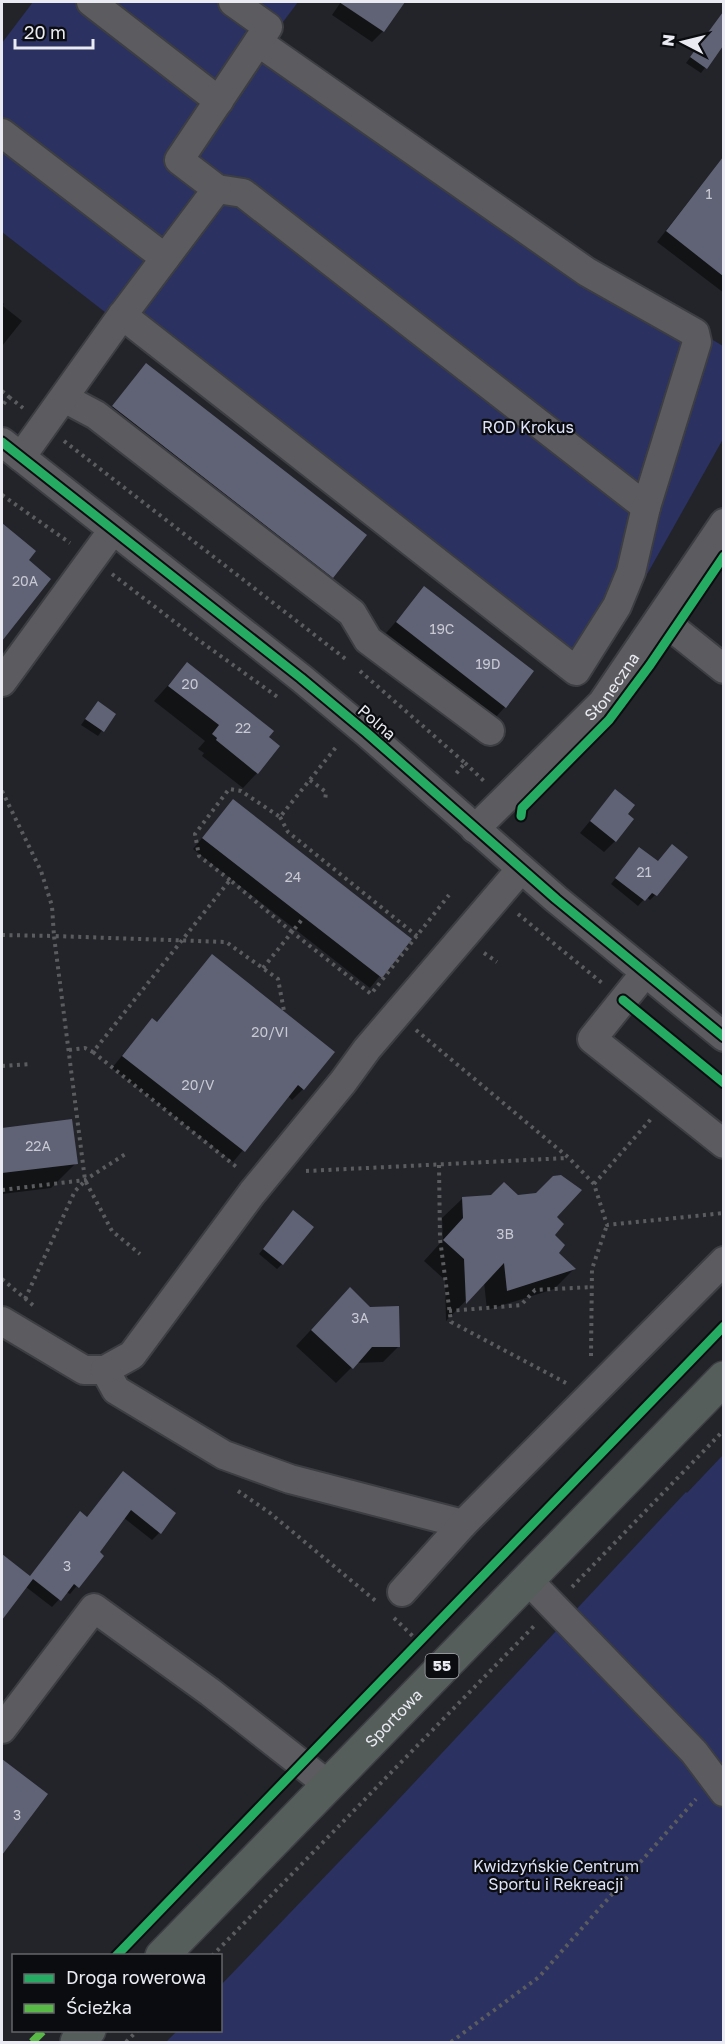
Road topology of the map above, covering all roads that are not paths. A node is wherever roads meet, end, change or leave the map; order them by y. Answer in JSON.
{"nodes":[{"id":1,"x":91,"y":2,"type":"edge"},
{"id":2,"x":233,"y":2,"type":"edge"},
{"id":3,"x":258,"y":42,"type":"junction"},
{"id":4,"x":219,"y":101,"type":"junction"},
{"id":5,"x":2,"y":133,"type":"edge"},
{"id":6,"x":217,"y":189,"type":"junction"},
{"id":7,"x":165,"y":258,"type":"junction"},
{"id":8,"x":122,"y":315,"type":"junction"},
{"id":9,"x":64,"y":398,"type":"junction"},
{"id":10,"x":11,"y":449,"type":"edge"},
{"id":11,"x":646,"y":507,"type":"junction"},
{"id":12,"x":723,"y":523,"type":"edge"},
{"id":13,"x":113,"y":530,"type":"junction"},
{"id":14,"x":660,"y":618,"type":"junction"},
{"id":15,"x":723,"y":669,"type":"edge"},
{"id":16,"x":2,"y":682,"type":"edge"},
{"id":17,"x":490,"y":730,"type":"dead end"},
{"id":18,"x":475,"y":829,"type":"junction"},
{"id":19,"x":521,"y":869,"type":"junction"},
{"id":20,"x":645,"y":973,"type":"junction"},
{"id":21,"x":723,"y":1036,"type":"edge"},
{"id":22,"x":723,"y":1144,"type":"edge"},
{"id":23,"x":723,"y":1261,"type":"edge"},
{"id":24,"x":2,"y":1321,"type":"edge"},
{"id":25,"x":105,"y":1370,"type":"junction"},
{"id":26,"x":723,"y":1378,"type":"edge"},
{"id":27,"x":463,"y":1524,"type":"junction"},
{"id":28,"x":527,"y":1579,"type":"junction"},
{"id":29,"x":389,"y":1602,"type":"road end"},
{"id":30,"x":2,"y":1729,"type":"edge"},
{"id":31,"x":327,"y":1784,"type":"junction"},
{"id":32,"x":719,"y":1786,"type":"edge"},
{"id":33,"x":164,"y":1954,"type":"edge"},
{"id":34,"x":88,"y":2032,"type":"edge"},
{"id":35,"x":77,"y":2043,"type":"edge"}],
"edges":[{"from":1,"to":4,"type":"street"},
{"from":2,"to":3,"type":"street"},
{"from":3,"to":4,"type":"street"},
{"from":3,"to":11,"type":"street"},
{"from":4,"to":6,"type":"street"},
{"from":5,"to":7,"type":"street"},
{"from":6,"to":7,"type":"street"},
{"from":6,"to":11,"type":"street"},
{"from":7,"to":8,"type":"street"},
{"from":8,"to":9,"type":"street"},
{"from":8,"to":11,"type":"street"},
{"from":9,"to":10,"type":"street"},
{"from":9,"to":17,"type":"street"},
{"from":10,"to":13,"type":"street","name":"Polna"},
{"from":12,"to":14,"type":"street","name":"Słoneczna"},
{"from":13,"to":16,"type":"street"},
{"from":13,"to":18,"type":"street","name":"Polna"},
{"from":14,"to":15,"type":"street"},
{"from":14,"to":18,"type":"street","name":"Słoneczna"},
{"from":18,"to":19,"type":"street","name":"Polna"},
{"from":19,"to":20,"type":"street","name":"Polna"},
{"from":19,"to":25,"type":"street"},
{"from":20,"to":21,"type":"street","name":"Polna"},
{"from":20,"to":22,"type":"street"},
{"from":23,"to":27,"type":"street"},
{"from":24,"to":25,"type":"street"},
{"from":25,"to":27,"type":"street"},
{"from":26,"to":28,"type":"main road","name":"Sportowa","number":"55"},
{"from":27,"to":29,"type":"street"},
{"from":28,"to":31,"type":"main road","name":"Sportowa","number":"55"},
{"from":28,"to":32,"type":"street"},
{"from":30,"to":31,"type":"street"},
{"from":31,"to":33,"type":"main road","name":"Sportowa","number":"55"},
{"from":34,"to":35,"type":"main road"}]}
